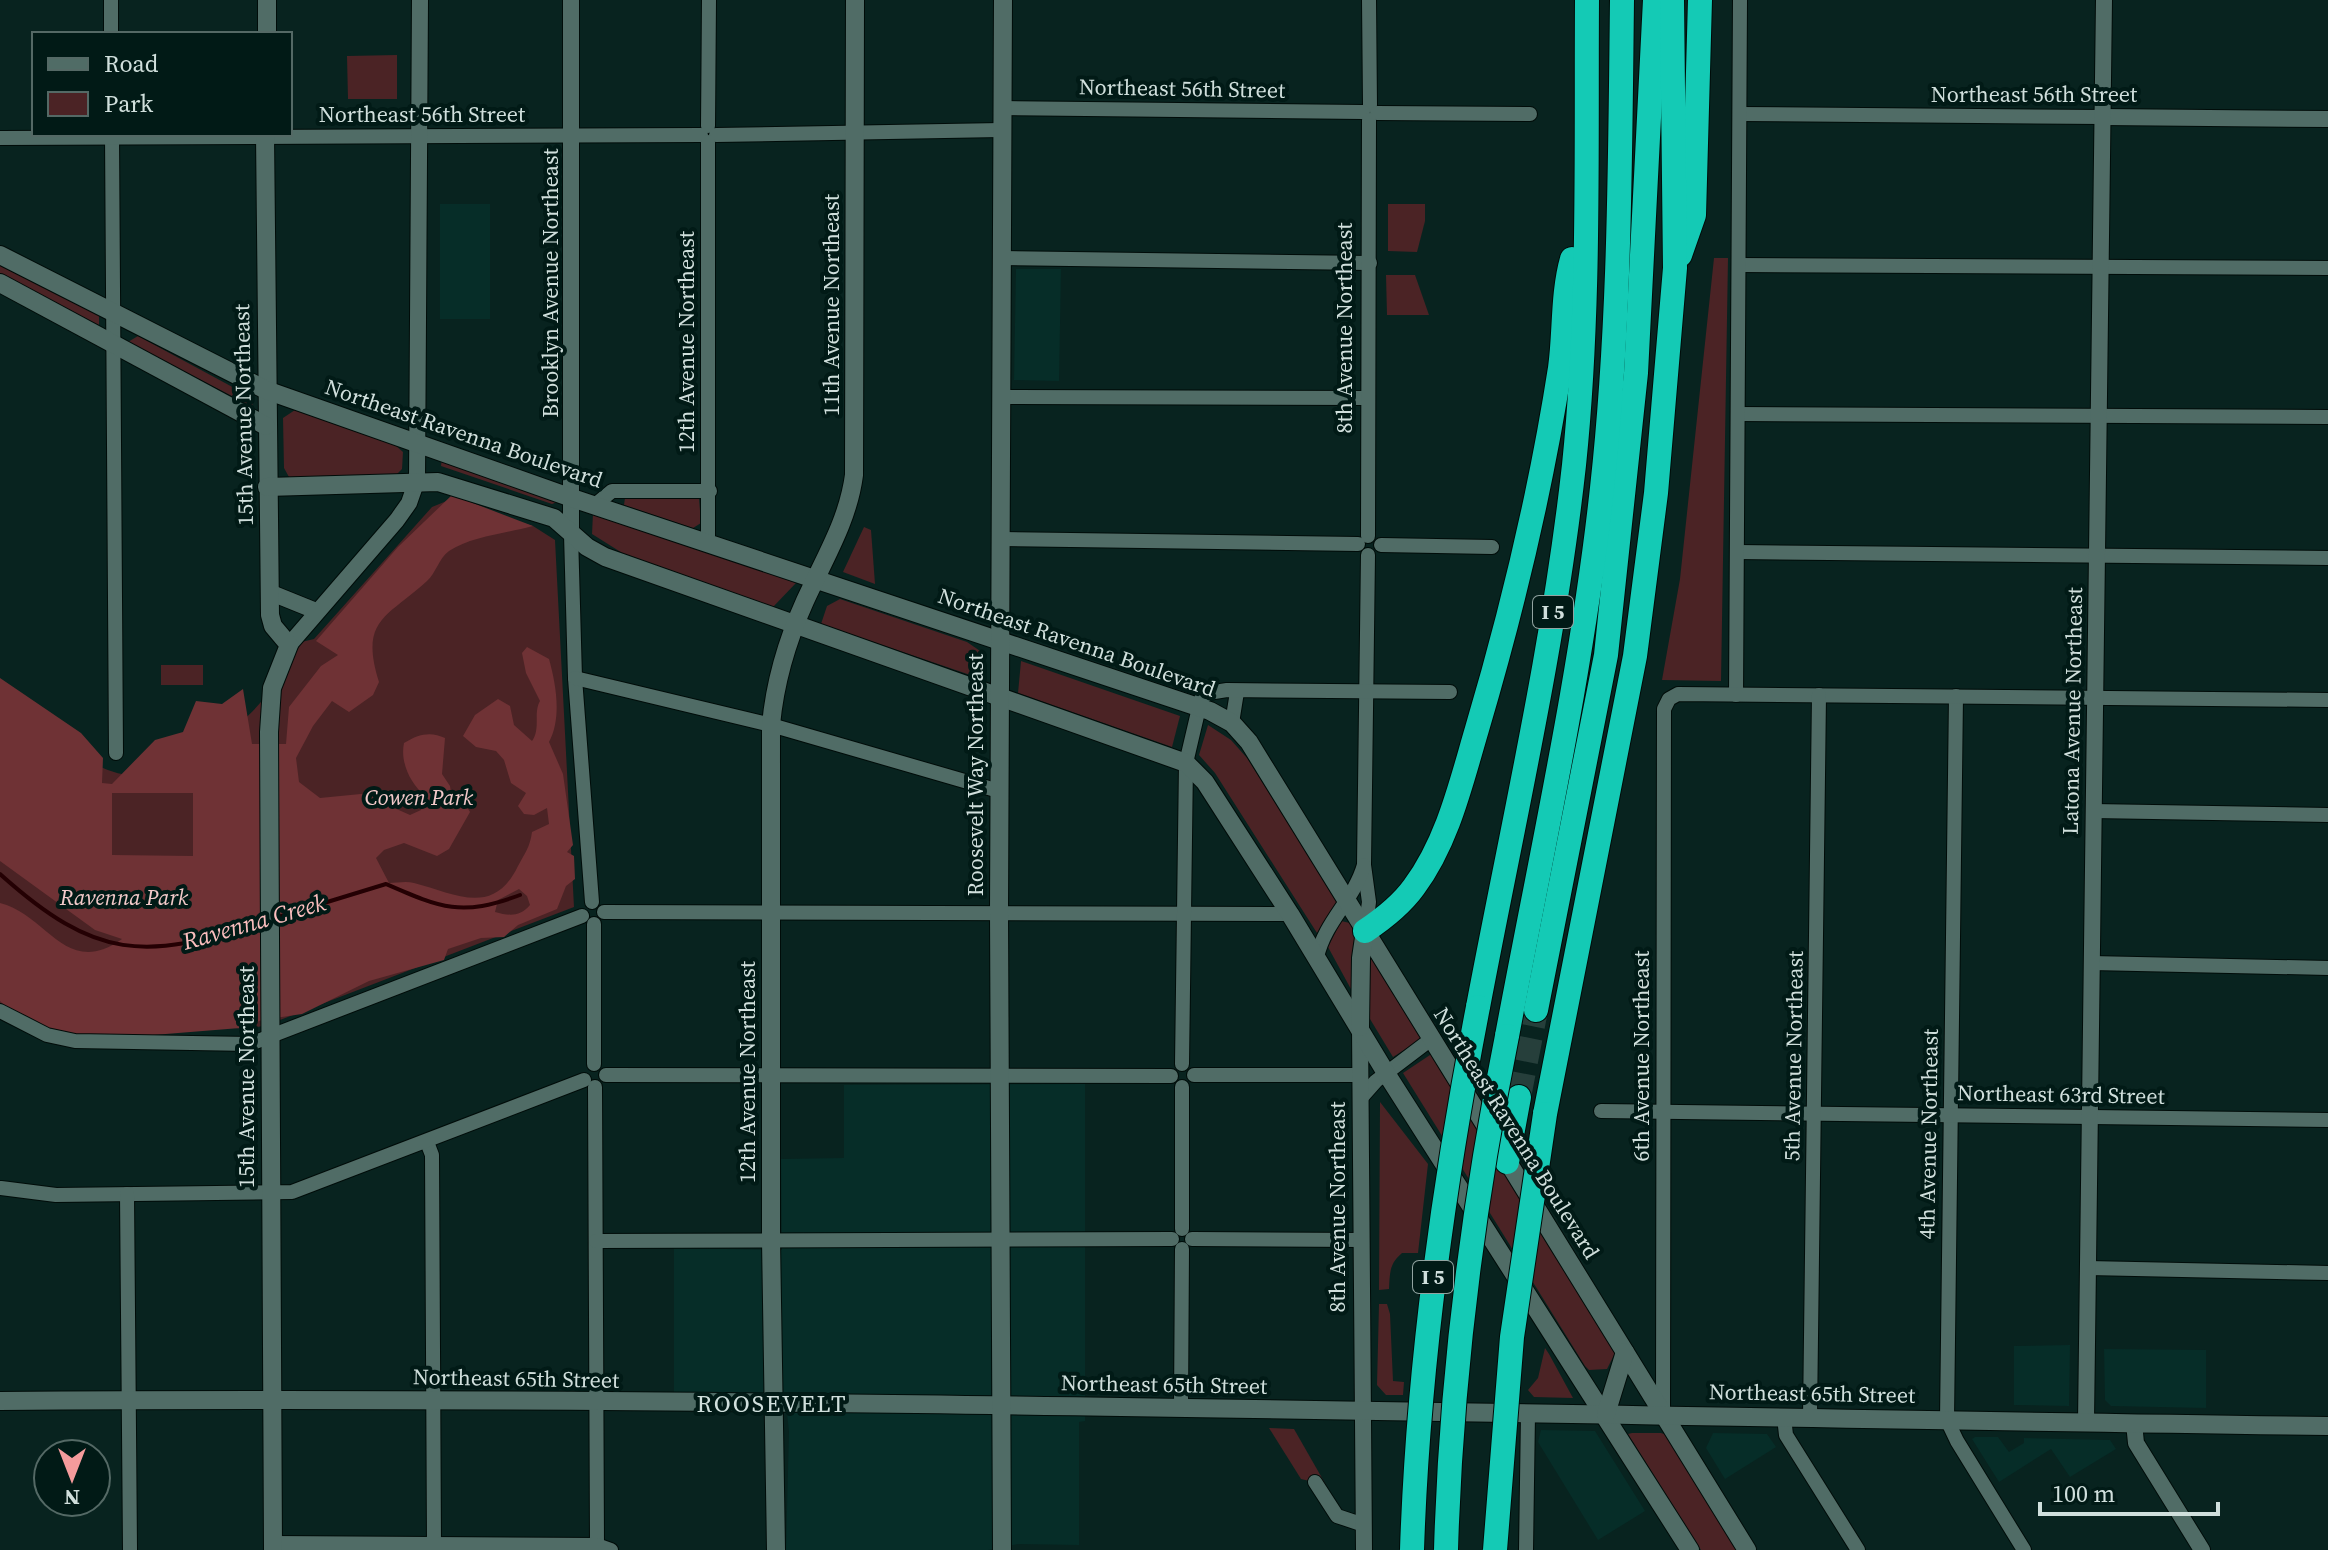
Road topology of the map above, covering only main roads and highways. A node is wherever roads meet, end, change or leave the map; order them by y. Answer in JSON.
{"nodes":[{"id":1,"x":267,"y":0,"type":"edge"},
{"id":2,"x":855,"y":0,"type":"edge"},
{"id":3,"x":1003,"y":0,"type":"edge"},
{"id":4,"x":1622,"y":0,"type":"edge"},
{"id":5,"x":1643,"y":0,"type":"edge"},
{"id":6,"x":1655,"y":0,"type":"edge"},
{"id":7,"x":1672,"y":0,"type":"edge"},
{"id":8,"x":1700,"y":0,"type":"edge"},
{"id":9,"x":1587,"y":2,"type":"edge"},
{"id":10,"x":267,"y":32,"type":"edge"},
{"id":11,"x":265,"y":136,"type":"edge"},
{"id":12,"x":1645,"y":151,"type":"junction"},
{"id":13,"x":1587,"y":211,"type":"junction"},
{"id":14,"x":0,"y":255,"type":"edge"},
{"id":15,"x":1675,"y":268,"type":"junction"},
{"id":16,"x":0,"y":283,"type":"edge"},
{"id":17,"x":266,"y":390,"type":"junction"},
{"id":18,"x":266,"y":426,"type":"junction"},
{"id":19,"x":267,"y":487,"type":"junction"},
{"id":20,"x":816,"y":579,"type":"junction"},
{"id":21,"x":805,"y":599,"type":"joint"},
{"id":22,"x":794,"y":626,"type":"junction"},
{"id":23,"x":1000,"y":642,"type":"junction"},
{"id":24,"x":1000,"y":697,"type":"junction"},
{"id":25,"x":1365,"y":931,"type":"junction"},
{"id":26,"x":1536,"y":1010,"type":"tunnel mouth"},
{"id":27,"x":1360,"y":1027,"type":"junction"},
{"id":28,"x":1519,"y":1097,"type":"tunnel mouth"},
{"id":29,"x":1507,"y":1162,"type":"junction"},
{"id":30,"x":1622,"y":1360,"type":"junction"},
{"id":31,"x":1578,"y":1370,"type":"junction"},
{"id":32,"x":272,"y":1399,"type":"junction"},
{"id":33,"x":0,"y":1401,"type":"edge"},
{"id":34,"x":774,"y":1405,"type":"junction"},
{"id":35,"x":1003,"y":1406,"type":"junction"},
{"id":36,"x":1606,"y":1414,"type":"junction"},
{"id":37,"x":1663,"y":1414,"type":"junction"},
{"id":38,"x":2328,"y":1426,"type":"edge"},
{"id":39,"x":273,"y":1546,"type":"edge"},
{"id":40,"x":776,"y":1550,"type":"edge"},
{"id":41,"x":1002,"y":1550,"type":"edge"},
{"id":42,"x":1412,"y":1550,"type":"edge"},
{"id":43,"x":1446,"y":1550,"type":"edge"},
{"id":44,"x":1495,"y":1550,"type":"edge"},
{"id":45,"x":1690,"y":1550,"type":"edge"},
{"id":46,"x":1747,"y":1550,"type":"edge"}],
"edges":[{"from":1,"to":10,"type":"main road"},
{"from":2,"to":20,"type":"main road","name":"11th Avenue Northeast"},
{"from":3,"to":23,"type":"main road","name":"Roosevelt Way Northeast"},
{"from":4,"to":43,"type":"highway","bridge":true},
{"from":5,"to":12,"type":"highway"},
{"from":6,"to":12,"type":"highway"},
{"from":7,"to":15,"type":"highway"},
{"from":8,"to":15,"type":"highway"},
{"from":9,"to":13,"type":"highway","number":"I 5"},
{"from":11,"to":17,"type":"main road","name":"15th Avenue Northeast"},
{"from":12,"to":26,"type":"highway"},
{"from":13,"to":25,"type":"highway"},
{"from":13,"to":42,"type":"highway","number":"I 5","bridge":true},
{"from":14,"to":17,"type":"main road","name":"Northeast Ravenna Boulevard"},
{"from":15,"to":44,"type":"highway","bridge":true},
{"from":16,"to":18,"type":"main road"},
{"from":17,"to":18,"type":"main road","name":"15th Avenue Northeast"},
{"from":17,"to":20,"type":"main road","name":"Northeast Ravenna Boulevard"},
{"from":18,"to":19,"type":"main road","name":"15th Avenue Northeast"},
{"from":19,"to":22,"type":"main road"},
{"from":19,"to":32,"type":"main road","name":"15th Avenue Northeast"},
{"from":20,"to":21,"type":"main road","name":"11th Avenue Northeast"},
{"from":20,"to":23,"type":"main road","name":"Northeast Ravenna Boulevard"},
{"from":21,"to":22,"type":"main road","name":"12th Avenue Northeast"},
{"from":22,"to":24,"type":"main road"},
{"from":22,"to":34,"type":"main road","name":"12th Avenue Northeast"},
{"from":23,"to":24,"type":"main road","name":"Roosevelt Way Northeast"},
{"from":23,"to":25,"type":"main road","name":"Northeast Ravenna Boulevard"},
{"from":24,"to":27,"type":"main road"},
{"from":24,"to":35,"type":"main road","name":"Roosevelt Way Northeast"},
{"from":25,"to":27,"type":"main road","name":"8th Avenue Northeast"},
{"from":25,"to":29,"type":"main road","name":"Northeast Ravenna Boulevard"},
{"from":27,"to":31,"type":"main road"},
{"from":28,"to":29,"type":"highway"},
{"from":29,"to":30,"type":"main road","name":"Northeast Ravenna Boulevard"},
{"from":30,"to":31,"type":"main road"},
{"from":30,"to":36,"type":"main road"},
{"from":30,"to":37,"type":"main road","name":"Northeast Ravenna Boulevard"},
{"from":31,"to":36,"type":"main road"},
{"from":32,"to":33,"type":"main road","name":"Northeast 65th Street"},
{"from":32,"to":34,"type":"main road","name":"Northeast 65th Street"},
{"from":32,"to":39,"type":"main road","name":"15th Avenue Northeast"},
{"from":34,"to":35,"type":"main road","name":"Northeast 65th Street"},
{"from":34,"to":40,"type":"main road","name":"12th Avenue Northeast"},
{"from":35,"to":36,"type":"main road","name":"Northeast 65th Street"},
{"from":35,"to":41,"type":"main road","name":"Roosevelt Way Northeast"},
{"from":36,"to":37,"type":"main road","name":"Northeast 65th Street"},
{"from":36,"to":45,"type":"main road"},
{"from":37,"to":38,"type":"main road","name":"Northeast 65th Street"},
{"from":37,"to":46,"type":"main road","name":"Northeast Ravenna Boulevard"}]}
